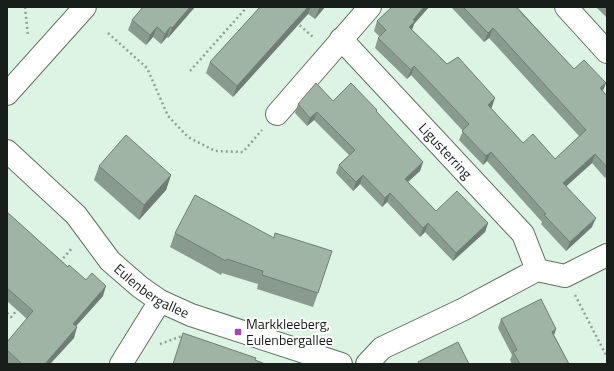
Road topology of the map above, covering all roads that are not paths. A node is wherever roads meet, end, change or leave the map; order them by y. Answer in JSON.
{"nodes":[{"id":1,"x":370,"y":7,"type":"edge"},
{"id":2,"x":566,"y":7,"type":"edge"},
{"id":3,"x":73,"y":11,"type":"edge"},
{"id":4,"x":336,"y":46,"type":"junction"},
{"id":5,"x":607,"y":52,"type":"edge"},
{"id":6,"x":7,"y":94,"type":"edge"},
{"id":7,"x":277,"y":114,"type":"road end"},
{"id":8,"x":7,"y":150,"type":"edge"},
{"id":9,"x":607,"y":255,"type":"edge"},
{"id":10,"x":537,"y":270,"type":"junction"},
{"id":11,"x":160,"y":301,"type":"junction"},
{"id":12,"x":121,"y":364,"type":"edge"},
{"id":13,"x":341,"y":364,"type":"edge"},
{"id":14,"x":367,"y":364,"type":"edge"}],
"edges":[{"from":1,"to":4,"type":"street"},
{"from":2,"to":5,"type":"street"},
{"from":3,"to":6,"type":"street"},
{"from":4,"to":7,"type":"street"},
{"from":4,"to":10,"type":"street","name":"Ligusterring"},
{"from":8,"to":11,"type":"street","name":"Eulenbergallee"},
{"from":9,"to":10,"type":"street"},
{"from":10,"to":14,"type":"street"},
{"from":11,"to":12,"type":"street"},
{"from":11,"to":13,"type":"street","name":"Eulenbergallee"}]}
